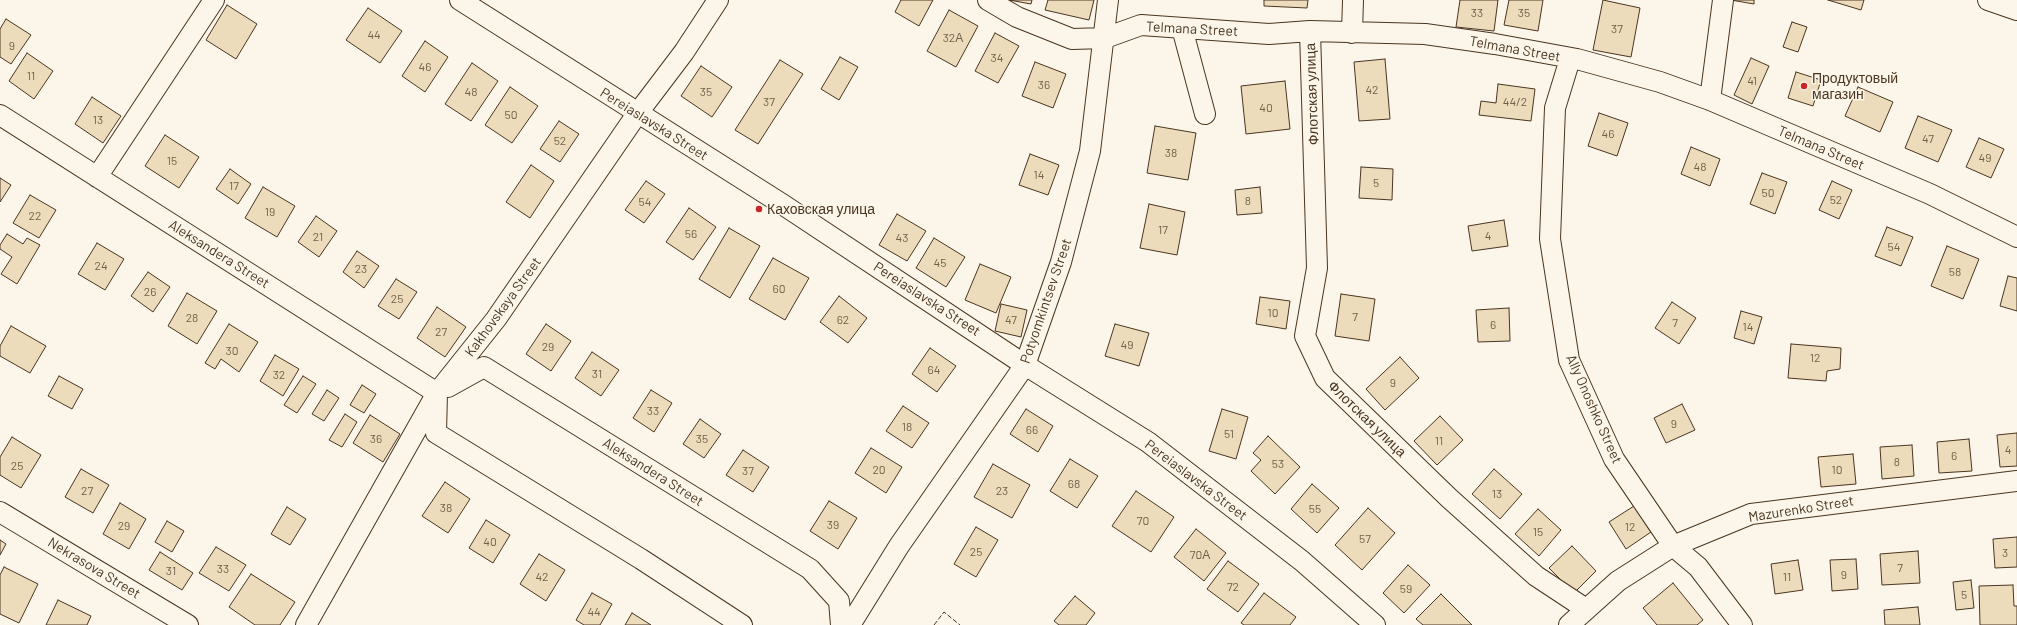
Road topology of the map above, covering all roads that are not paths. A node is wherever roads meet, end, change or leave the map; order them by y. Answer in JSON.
{"nodes":[{"id":1,"x":214,"y":0,"type":"edge"},
{"id":2,"x":460,"y":0,"type":"edge"},
{"id":3,"x":718,"y":0,"type":"edge"},
{"id":4,"x":988,"y":0,"type":"edge"},
{"id":5,"x":1108,"y":0,"type":"edge"},
{"id":6,"x":1353,"y":0,"type":"edge"},
{"id":7,"x":1723,"y":0,"type":"edge"},
{"id":8,"x":1988,"y":0,"type":"edge"},
{"id":9,"x":2017,"y":10,"type":"edge"},
{"id":10,"x":1182,"y":28,"type":"junction"},
{"id":11,"x":1310,"y":31,"type":"junction"},
{"id":12,"x":1352,"y":33,"type":"junction"},
{"id":13,"x":1104,"y":38,"type":"junction"},
{"id":14,"x":1570,"y":59,"type":"junction"},
{"id":15,"x":1710,"y":100,"type":"junction"},
{"id":16,"x":637,"y":114,"type":"junction"},
{"id":17,"x":1205,"y":114,"type":"dead end"},
{"id":18,"x":0,"y":115,"type":"edge"},
{"id":19,"x":98,"y":177,"type":"junction"},
{"id":20,"x":2017,"y":238,"type":"edge"},
{"id":21,"x":1025,"y":365,"type":"junction"},
{"id":22,"x":437,"y":393,"type":"junction"},
{"id":23,"x":2017,"y":481,"type":"edge"},
{"id":24,"x":0,"y":512,"type":"edge"},
{"id":25,"x":1673,"y":546,"type":"junction"},
{"id":26,"x":1586,"y":609,"type":"junction"},
{"id":27,"x":188,"y":625,"type":"edge"},
{"id":28,"x":306,"y":625,"type":"edge"},
{"id":29,"x":742,"y":625,"type":"edge"},
{"id":30,"x":841,"y":625,"type":"edge"},
{"id":31,"x":850,"y":625,"type":"edge"},
{"id":32,"x":1376,"y":625,"type":"edge"},
{"id":33,"x":1569,"y":625,"type":"edge"},
{"id":34,"x":1742,"y":625,"type":"edge"}],
"edges":[{"from":1,"to":19,"type":"street"},
{"from":2,"to":16,"type":"street","name":"Pereiaslavska Street"},
{"from":3,"to":16,"type":"street","name":"Kakhovskaya Street"},
{"from":4,"to":13,"type":"street","name":"Telmana Street"},
{"from":5,"to":13,"type":"street","name":"Potyomkintsev Street"},
{"from":6,"to":12,"type":"street"},
{"from":7,"to":15,"type":"street"},
{"from":8,"to":9,"type":"street"},
{"from":10,"to":11,"type":"street","name":"Telmana Street"},
{"from":10,"to":13,"type":"street","name":"Telmana Street"},
{"from":10,"to":17,"type":"street"},
{"from":11,"to":12,"type":"street","name":"Telmana Street"},
{"from":11,"to":26,"type":"street","name":"Флотская улица"},
{"from":12,"to":14,"type":"street","name":"Telmana Street"},
{"from":13,"to":21,"type":"street","name":"Potyomkintsev Street"},
{"from":14,"to":15,"type":"street","name":"Telmana Street"},
{"from":14,"to":25,"type":"street","name":"Ally Onoshko Street"},
{"from":15,"to":20,"type":"street","name":"Telmana Street"},
{"from":16,"to":21,"type":"street","name":"Pereiaslavska Street"},
{"from":16,"to":22,"type":"street","name":"Kakhovskaya Street"},
{"from":18,"to":19,"type":"street","name":"Aleksandera Street"},
{"from":19,"to":22,"type":"street","name":"Aleksandera Street"},
{"from":21,"to":31,"type":"street","name":"Potyomkintsev Street"},
{"from":21,"to":32,"type":"street","name":"Pereiaslavska Street"},
{"from":22,"to":28,"type":"street","name":"Kakhovskaya Street"},
{"from":22,"to":29,"type":"street"},
{"from":22,"to":30,"type":"street","name":"Aleksandera Street"},
{"from":23,"to":25,"type":"street","name":"Mazurenko Street"},
{"from":24,"to":27,"type":"street","name":"Nekrasova Street"},
{"from":25,"to":26,"type":"street","name":"Mazurenko Street"},
{"from":25,"to":34,"type":"street","name":"Ally Onoshko Street"},
{"from":26,"to":33,"type":"street","name":"Mazurenko Street"}]}
